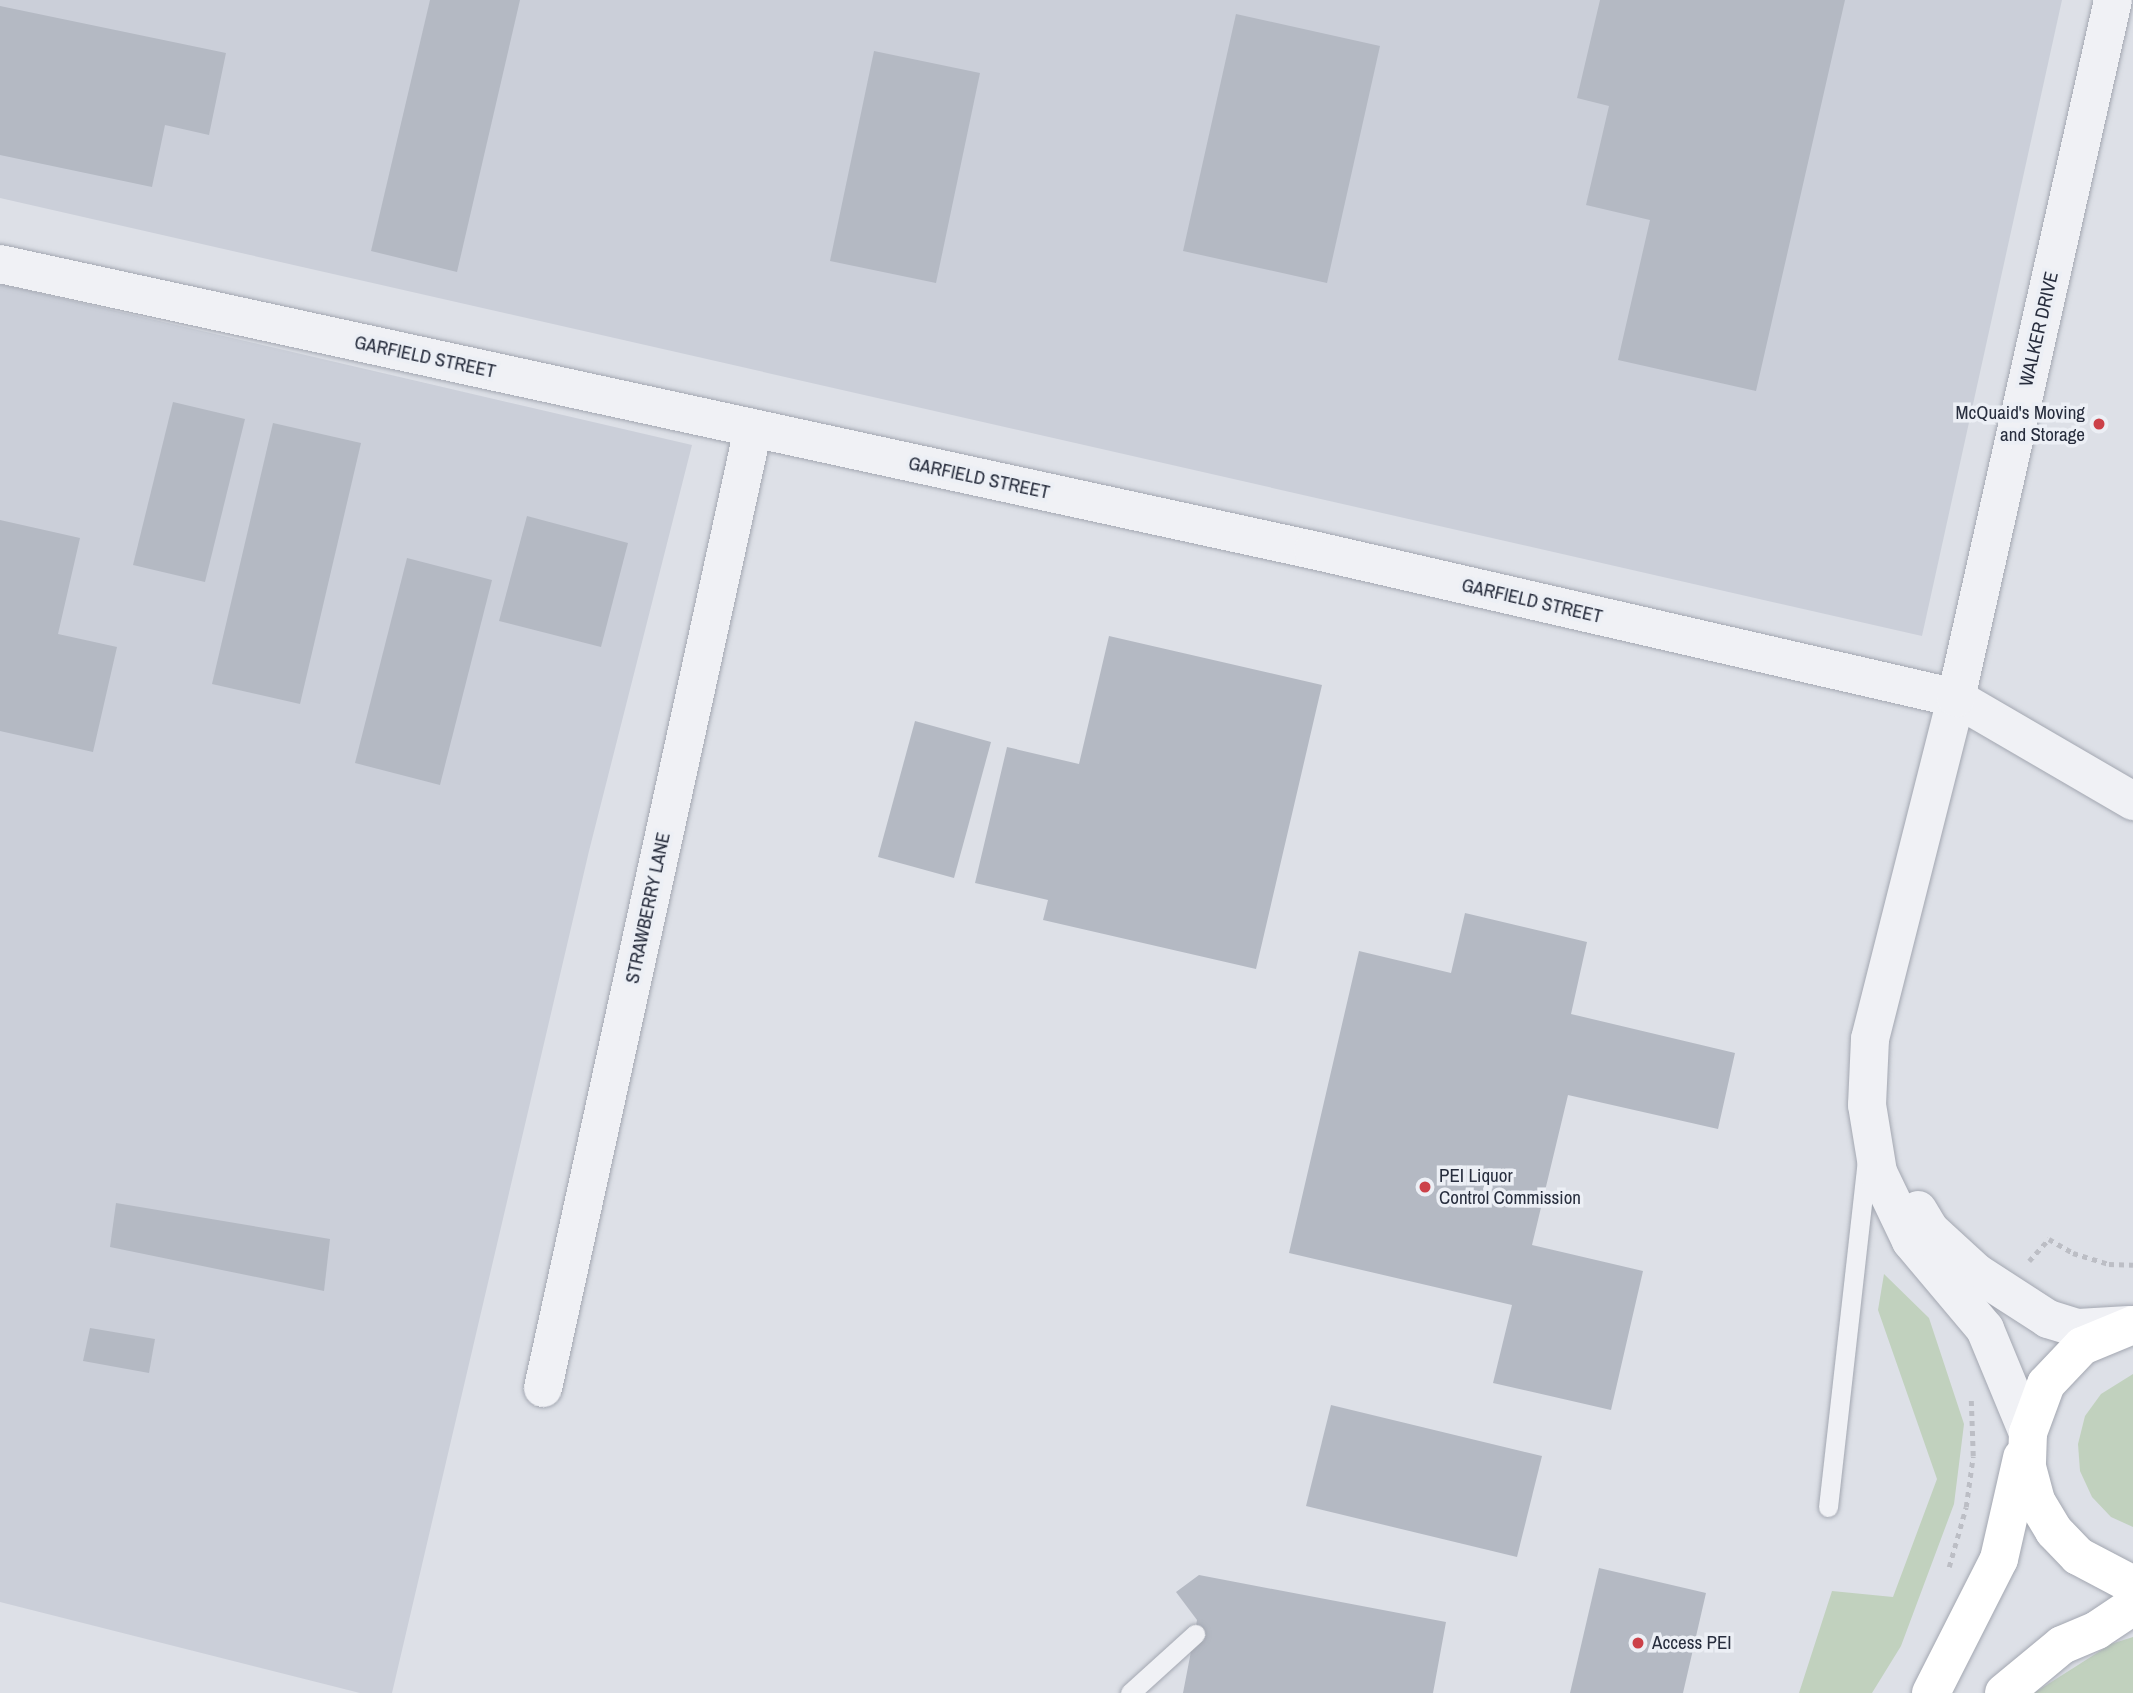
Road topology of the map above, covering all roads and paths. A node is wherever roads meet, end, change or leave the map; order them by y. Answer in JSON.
{"nodes":[{"id":1,"x":2113,"y":0,"type":"edge"},
{"id":2,"x":0,"y":264,"type":"edge"},
{"id":3,"x":753,"y":429,"type":"junction"},
{"id":4,"x":1956,"y":698,"type":"junction"},
{"id":5,"x":2133,"y":801,"type":"edge"},
{"id":6,"x":1883,"y":985,"type":"junction"},
{"id":7,"x":1870,"y":1140,"type":"junction"},
{"id":8,"x":2049,"y":1239,"type":"dead end"},
{"id":9,"x":2133,"y":1265,"type":"edge"},
{"id":10,"x":2132,"y":1324,"type":"edge"},
{"id":11,"x":1969,"y":1387,"type":"dead end"},
{"id":12,"x":543,"y":1388,"type":"dead end"},
{"id":13,"x":2028,"y":1433,"type":"junction"},
{"id":14,"x":1828,"y":1507,"type":"dead end"},
{"id":15,"x":1945,"y":1575,"type":"dead end"},
{"id":16,"x":2133,"y":1585,"type":"edge"},
{"id":17,"x":2133,"y":1606,"type":"edge"},
{"id":18,"x":1195,"y":1634,"type":"dead end"},
{"id":19,"x":1130,"y":1693,"type":"edge"},
{"id":20,"x":1931,"y":1693,"type":"edge"},
{"id":21,"x":2004,"y":1693,"type":"edge"}],
"edges":[{"from":1,"to":4,"type":"street","name":"WALKER DRIVE"},
{"from":2,"to":3,"type":"street","name":"GARFIELD STREET"},
{"from":3,"to":4,"type":"street","name":"GARFIELD STREET"},
{"from":3,"to":12,"type":"street","name":"STRAWBERRY LANE"},
{"from":4,"to":5,"type":"street","name":"GARFIELD STREET"},
{"from":4,"to":6,"type":"street"},
{"from":6,"to":7,"type":"street"},
{"from":6,"to":10,"type":"street"},
{"from":7,"to":13,"type":"street"},
{"from":7,"to":14,"type":"lane"},
{"from":8,"to":9,"type":"path"},
{"from":10,"to":13,"type":"highway"},
{"from":11,"to":15,"type":"path"},
{"from":13,"to":16,"type":"highway"},
{"from":13,"to":20,"type":"highway"},
{"from":17,"to":21,"type":"highway"},
{"from":18,"to":19,"type":"lane"}]}
